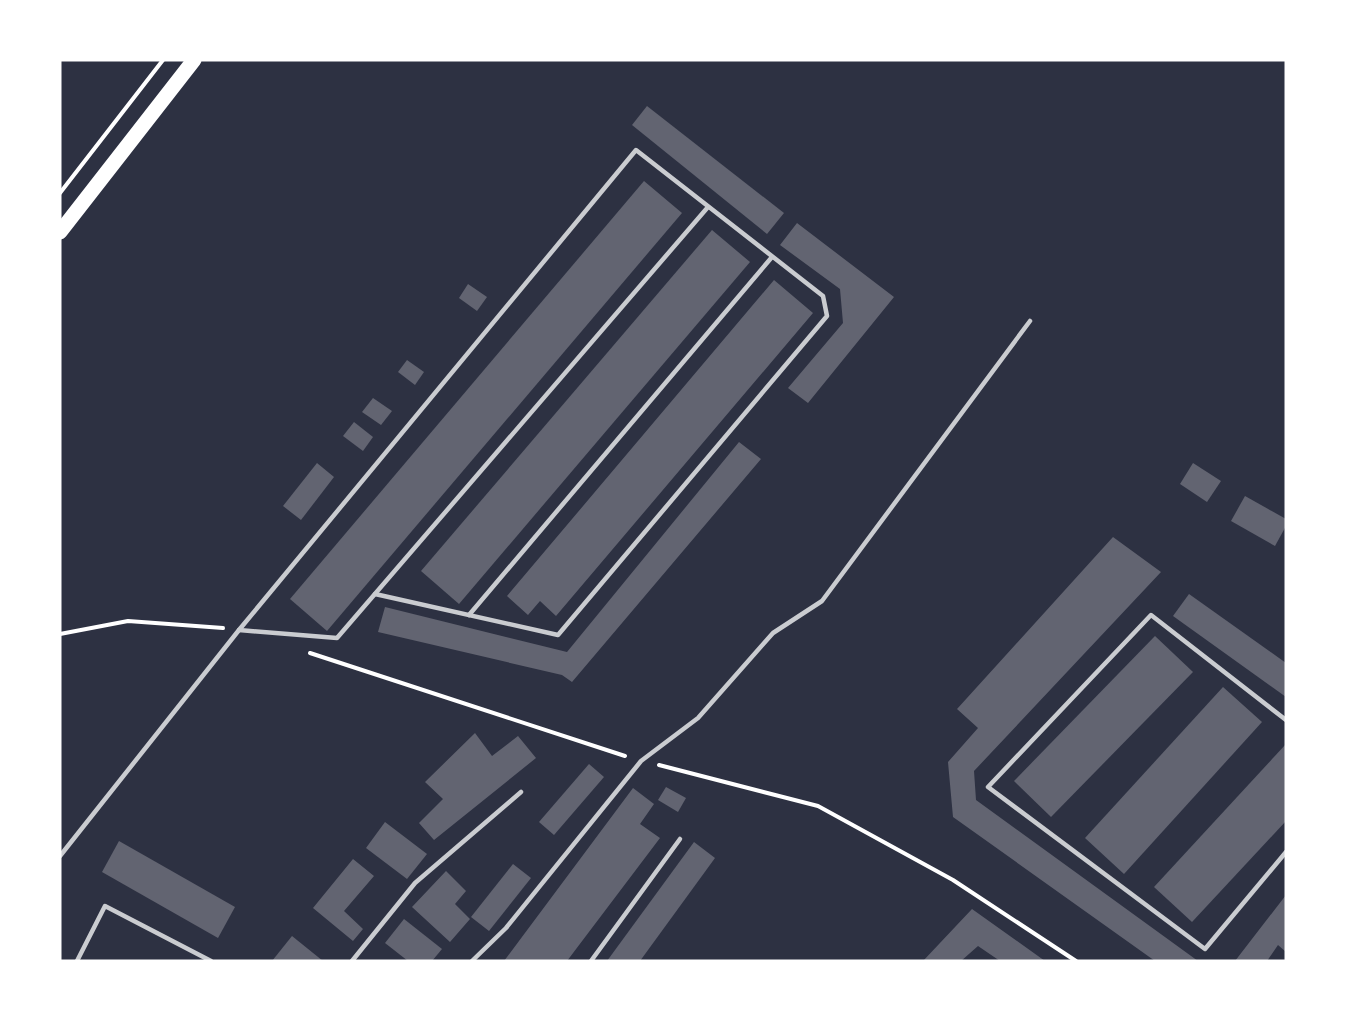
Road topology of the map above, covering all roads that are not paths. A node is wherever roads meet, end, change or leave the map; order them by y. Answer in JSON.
{"nodes":[{"id":1,"x":194,"y":60,"type":"edge"},
{"id":2,"x":708,"y":207,"type":"junction"},
{"id":3,"x":60,"y":232,"type":"edge"},
{"id":4,"x":772,"y":257,"type":"junction"},
{"id":5,"x":1030,"y":321,"type":"dead end"},
{"id":6,"x":375,"y":594,"type":"junction"},
{"id":7,"x":469,"y":615,"type":"junction"},
{"id":8,"x":239,"y":630,"type":"junction"},
{"id":9,"x":1286,"y":720,"type":"edge"},
{"id":10,"x":521,"y":792,"type":"dead end"},
{"id":11,"x":680,"y":839,"type":"dead end"},
{"id":12,"x":1286,"y":852,"type":"edge"},
{"id":13,"x":60,"y":856,"type":"edge"},
{"id":14,"x":77,"y":961,"type":"edge"},
{"id":15,"x":211,"y":961,"type":"edge"},
{"id":16,"x":352,"y":961,"type":"edge"},
{"id":17,"x":472,"y":961,"type":"edge"},
{"id":18,"x":591,"y":961,"type":"edge"}],
"edges":[{"from":1,"to":3,"type":"main road"},
{"from":2,"to":4,"type":"lane"},
{"from":2,"to":6,"type":"lane"},
{"from":2,"to":8,"type":"lane"},
{"from":4,"to":7,"type":"lane"},
{"from":4,"to":7,"type":"lane"},
{"from":5,"to":17,"type":"lane"},
{"from":6,"to":7,"type":"lane"},
{"from":6,"to":8,"type":"lane"},
{"from":8,"to":13,"type":"lane"},
{"from":9,"to":12,"type":"lane"},
{"from":10,"to":16,"type":"lane"},
{"from":11,"to":18,"type":"lane"},
{"from":14,"to":15,"type":"lane"}]}
